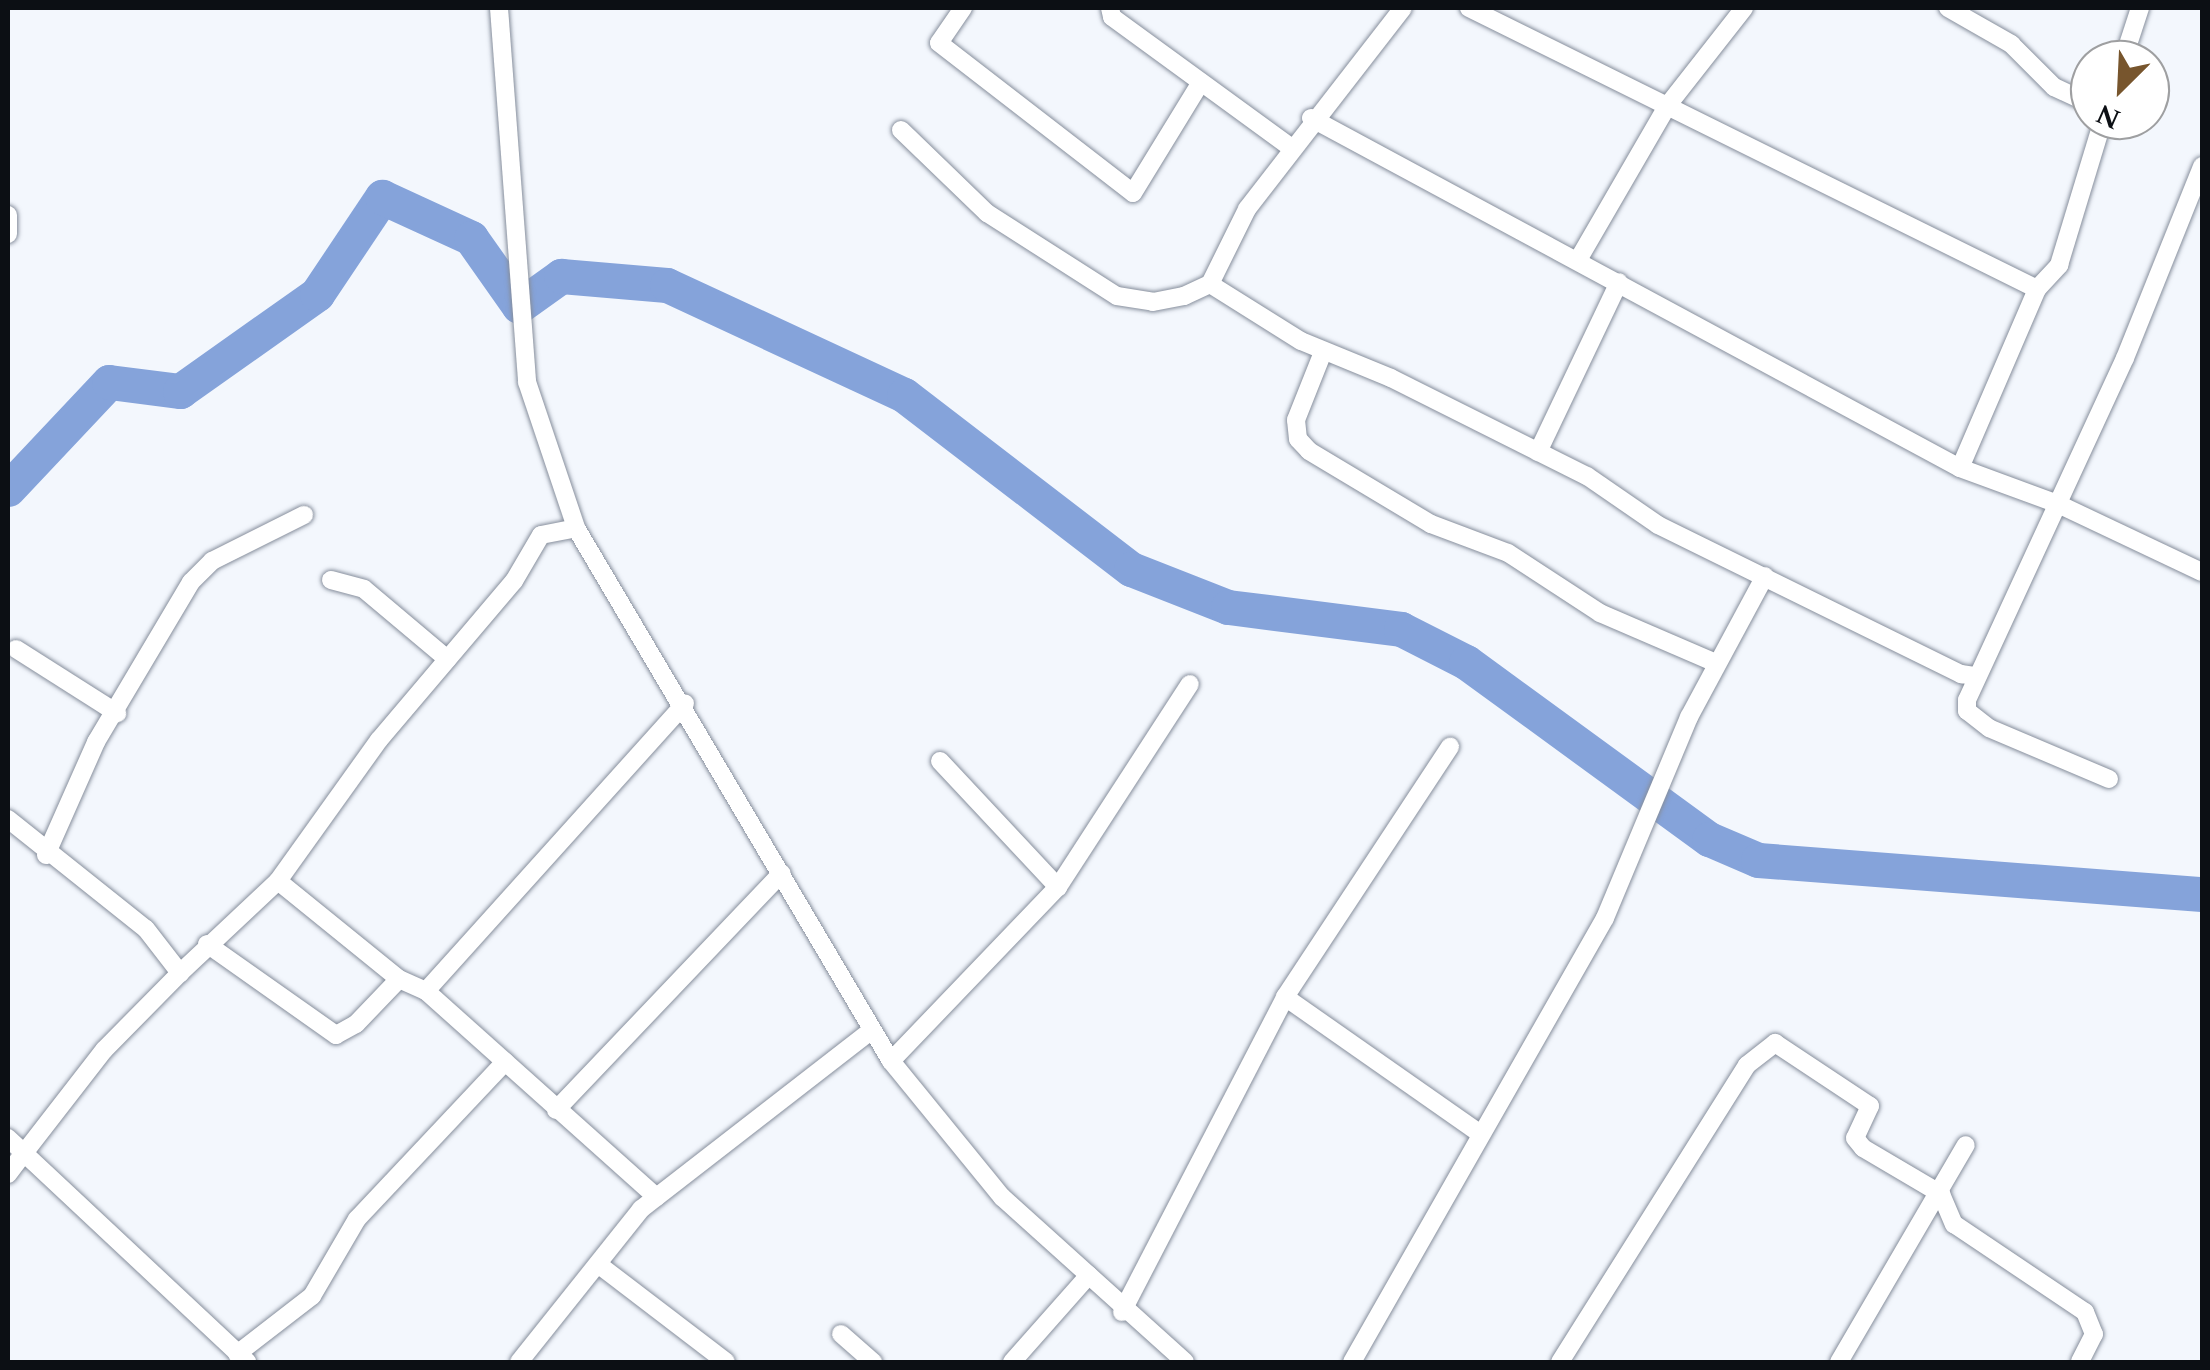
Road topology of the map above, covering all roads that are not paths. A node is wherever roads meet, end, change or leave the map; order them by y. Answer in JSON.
{"nodes":[{"id":1,"x":499,"y":8,"type":"edge"},
{"id":2,"x":963,"y":8,"type":"edge"},
{"id":3,"x":1110,"y":8,"type":"edge"},
{"id":4,"x":1403,"y":8,"type":"edge"},
{"id":5,"x":1470,"y":8,"type":"edge"},
{"id":6,"x":1744,"y":8,"type":"edge"},
{"id":7,"x":1948,"y":8,"type":"edge"},
{"id":8,"x":2140,"y":8,"type":"edge"},
{"id":9,"x":2130,"y":40,"type":"edge"},
{"id":10,"x":1200,"y":82,"type":"junction"},
{"id":11,"x":2070,"y":95,"type":"edge"},
{"id":12,"x":1222,"y":98,"type":"junction"},
{"id":13,"x":1668,"y":105,"type":"junction"},
{"id":14,"x":1190,"y":107,"type":"junction"},
{"id":15,"x":1311,"y":118,"type":"junction"},
{"id":16,"x":902,"y":130,"type":"dead end"},
{"id":17,"x":2097,"y":140,"type":"edge"},
{"id":18,"x":1290,"y":148,"type":"junction"},
{"id":19,"x":2201,"y":173,"type":"edge"},
{"id":20,"x":8,"y":215,"type":"edge"},
{"id":21,"x":8,"y":234,"type":"edge"},
{"id":22,"x":1578,"y":260,"type":"junction"},
{"id":23,"x":1618,"y":282,"type":"junction"},
{"id":24,"x":1210,"y":284,"type":"junction"},
{"id":25,"x":2037,"y":289,"type":"junction"},
{"id":26,"x":1323,"y":352,"type":"junction"},
{"id":27,"x":1538,"y":452,"type":"junction"},
{"id":28,"x":1960,"y":468,"type":"junction"},
{"id":29,"x":2058,"y":504,"type":"junction"},
{"id":30,"x":304,"y":515,"type":"dead end"},
{"id":31,"x":576,"y":528,"type":"junction"},
{"id":32,"x":2202,"y":572,"type":"edge"},
{"id":33,"x":1764,"y":576,"type":"junction"},
{"id":34,"x":331,"y":580,"type":"dead end"},
{"id":35,"x":16,"y":649,"type":"dead end"},
{"id":36,"x":447,"y":659,"type":"junction"},
{"id":37,"x":1716,"y":664,"type":"junction"},
{"id":38,"x":1976,"y":676,"type":"junction"},
{"id":39,"x":1190,"y":684,"type":"dead end"},
{"id":40,"x":685,"y":703,"type":"junction"},
{"id":41,"x":117,"y":713,"type":"junction"},
{"id":42,"x":1450,"y":747,"type":"dead end"},
{"id":43,"x":940,"y":761,"type":"dead end"},
{"id":44,"x":2109,"y":779,"type":"dead end"},
{"id":45,"x":8,"y":819,"type":"edge"},
{"id":46,"x":46,"y":855,"type":"junction"},
{"id":47,"x":782,"y":873,"type":"junction"},
{"id":48,"x":278,"y":881,"type":"junction"},
{"id":49,"x":1058,"y":887,"type":"junction"},
{"id":50,"x":207,"y":944,"type":"junction"},
{"id":51,"x":180,"y":973,"type":"junction"},
{"id":52,"x":399,"y":979,"type":"junction"},
{"id":53,"x":426,"y":991,"type":"junction"},
{"id":54,"x":1286,"y":997,"type":"junction"},
{"id":55,"x":872,"y":1030,"type":"junction"},
{"id":56,"x":890,"y":1061,"type":"junction"},
{"id":57,"x":506,"y":1062,"type":"junction"},
{"id":58,"x":556,"y":1110,"type":"junction"},
{"id":59,"x":1478,"y":1133,"type":"junction"},
{"id":60,"x":8,"y":1138,"type":"edge"},
{"id":61,"x":1966,"y":1145,"type":"dead end"},
{"id":62,"x":24,"y":1153,"type":"junction"},
{"id":63,"x":8,"y":1174,"type":"edge"},
{"id":64,"x":1941,"y":1194,"type":"junction"},
{"id":65,"x":656,"y":1197,"type":"junction"},
{"id":66,"x":598,"y":1264,"type":"junction"},
{"id":67,"x":1089,"y":1275,"type":"junction"},
{"id":68,"x":1122,"y":1312,"type":"junction"},
{"id":69,"x":842,"y":1334,"type":"dead end"},
{"id":70,"x":242,"y":1358,"type":"edge"},
{"id":71,"x":519,"y":1362,"type":"edge"},
{"id":72,"x":726,"y":1362,"type":"edge"},
{"id":73,"x":874,"y":1362,"type":"edge"},
{"id":74,"x":1012,"y":1362,"type":"edge"},
{"id":75,"x":1185,"y":1362,"type":"edge"},
{"id":76,"x":1352,"y":1362,"type":"edge"},
{"id":77,"x":1560,"y":1362,"type":"edge"},
{"id":78,"x":1839,"y":1362,"type":"edge"},
{"id":79,"x":2080,"y":1362,"type":"edge"}],
"edges":[{"from":1,"to":31,"type":"street"},
{"from":2,"to":14,"type":"street"},
{"from":3,"to":10,"type":"street"},
{"from":4,"to":15,"type":"street"},
{"from":5,"to":13,"type":"street"},
{"from":6,"to":13,"type":"street"},
{"from":7,"to":11,"type":"street"},
{"from":8,"to":9,"type":"street"},
{"from":10,"to":12,"type":"street"},
{"from":10,"to":14,"type":"street"},
{"from":12,"to":14,"type":"street"},
{"from":12,"to":18,"type":"street"},
{"from":13,"to":22,"type":"street"},
{"from":13,"to":25,"type":"street"},
{"from":15,"to":18,"type":"street"},
{"from":15,"to":22,"type":"street"},
{"from":16,"to":24,"type":"street"},
{"from":17,"to":25,"type":"street"},
{"from":18,"to":24,"type":"street"},
{"from":19,"to":29,"type":"street"},
{"from":20,"to":21,"type":"street"},
{"from":22,"to":23,"type":"street"},
{"from":23,"to":27,"type":"street"},
{"from":23,"to":28,"type":"street"},
{"from":24,"to":26,"type":"street"},
{"from":25,"to":28,"type":"street"},
{"from":26,"to":27,"type":"street"},
{"from":26,"to":37,"type":"street"},
{"from":27,"to":33,"type":"street"},
{"from":28,"to":29,"type":"street"},
{"from":29,"to":32,"type":"street"},
{"from":29,"to":38,"type":"street"},
{"from":30,"to":41,"type":"street"},
{"from":31,"to":36,"type":"street"},
{"from":31,"to":40,"type":"street"},
{"from":33,"to":37,"type":"street"},
{"from":33,"to":38,"type":"street"},
{"from":34,"to":36,"type":"street"},
{"from":35,"to":41,"type":"street"},
{"from":36,"to":48,"type":"street"},
{"from":37,"to":59,"type":"street"},
{"from":38,"to":44,"type":"street"},
{"from":39,"to":49,"type":"street"},
{"from":40,"to":47,"type":"street"},
{"from":40,"to":53,"type":"street"},
{"from":41,"to":46,"type":"street"},
{"from":42,"to":54,"type":"street"},
{"from":43,"to":49,"type":"street"},
{"from":45,"to":46,"type":"street"},
{"from":46,"to":51,"type":"street"},
{"from":47,"to":55,"type":"street"},
{"from":47,"to":58,"type":"street"},
{"from":48,"to":50,"type":"street"},
{"from":48,"to":52,"type":"street"},
{"from":49,"to":56,"type":"street"},
{"from":50,"to":51,"type":"street"},
{"from":50,"to":52,"type":"street"},
{"from":51,"to":62,"type":"street"},
{"from":52,"to":53,"type":"street"},
{"from":53,"to":57,"type":"street"},
{"from":54,"to":59,"type":"street"},
{"from":54,"to":68,"type":"street"},
{"from":55,"to":56,"type":"street"},
{"from":55,"to":65,"type":"street"},
{"from":56,"to":67,"type":"street"},
{"from":57,"to":58,"type":"street"},
{"from":57,"to":70,"type":"street"},
{"from":58,"to":65,"type":"street"},
{"from":59,"to":76,"type":"street"},
{"from":60,"to":62,"type":"street"},
{"from":61,"to":64,"type":"street"},
{"from":62,"to":63,"type":"street"},
{"from":62,"to":70,"type":"street"},
{"from":64,"to":77,"type":"street"},
{"from":64,"to":78,"type":"street"},
{"from":64,"to":79,"type":"street"},
{"from":65,"to":66,"type":"street"},
{"from":66,"to":71,"type":"street"},
{"from":66,"to":72,"type":"street"},
{"from":67,"to":68,"type":"street"},
{"from":67,"to":74,"type":"street"},
{"from":68,"to":75,"type":"street"},
{"from":69,"to":73,"type":"street"}]}
